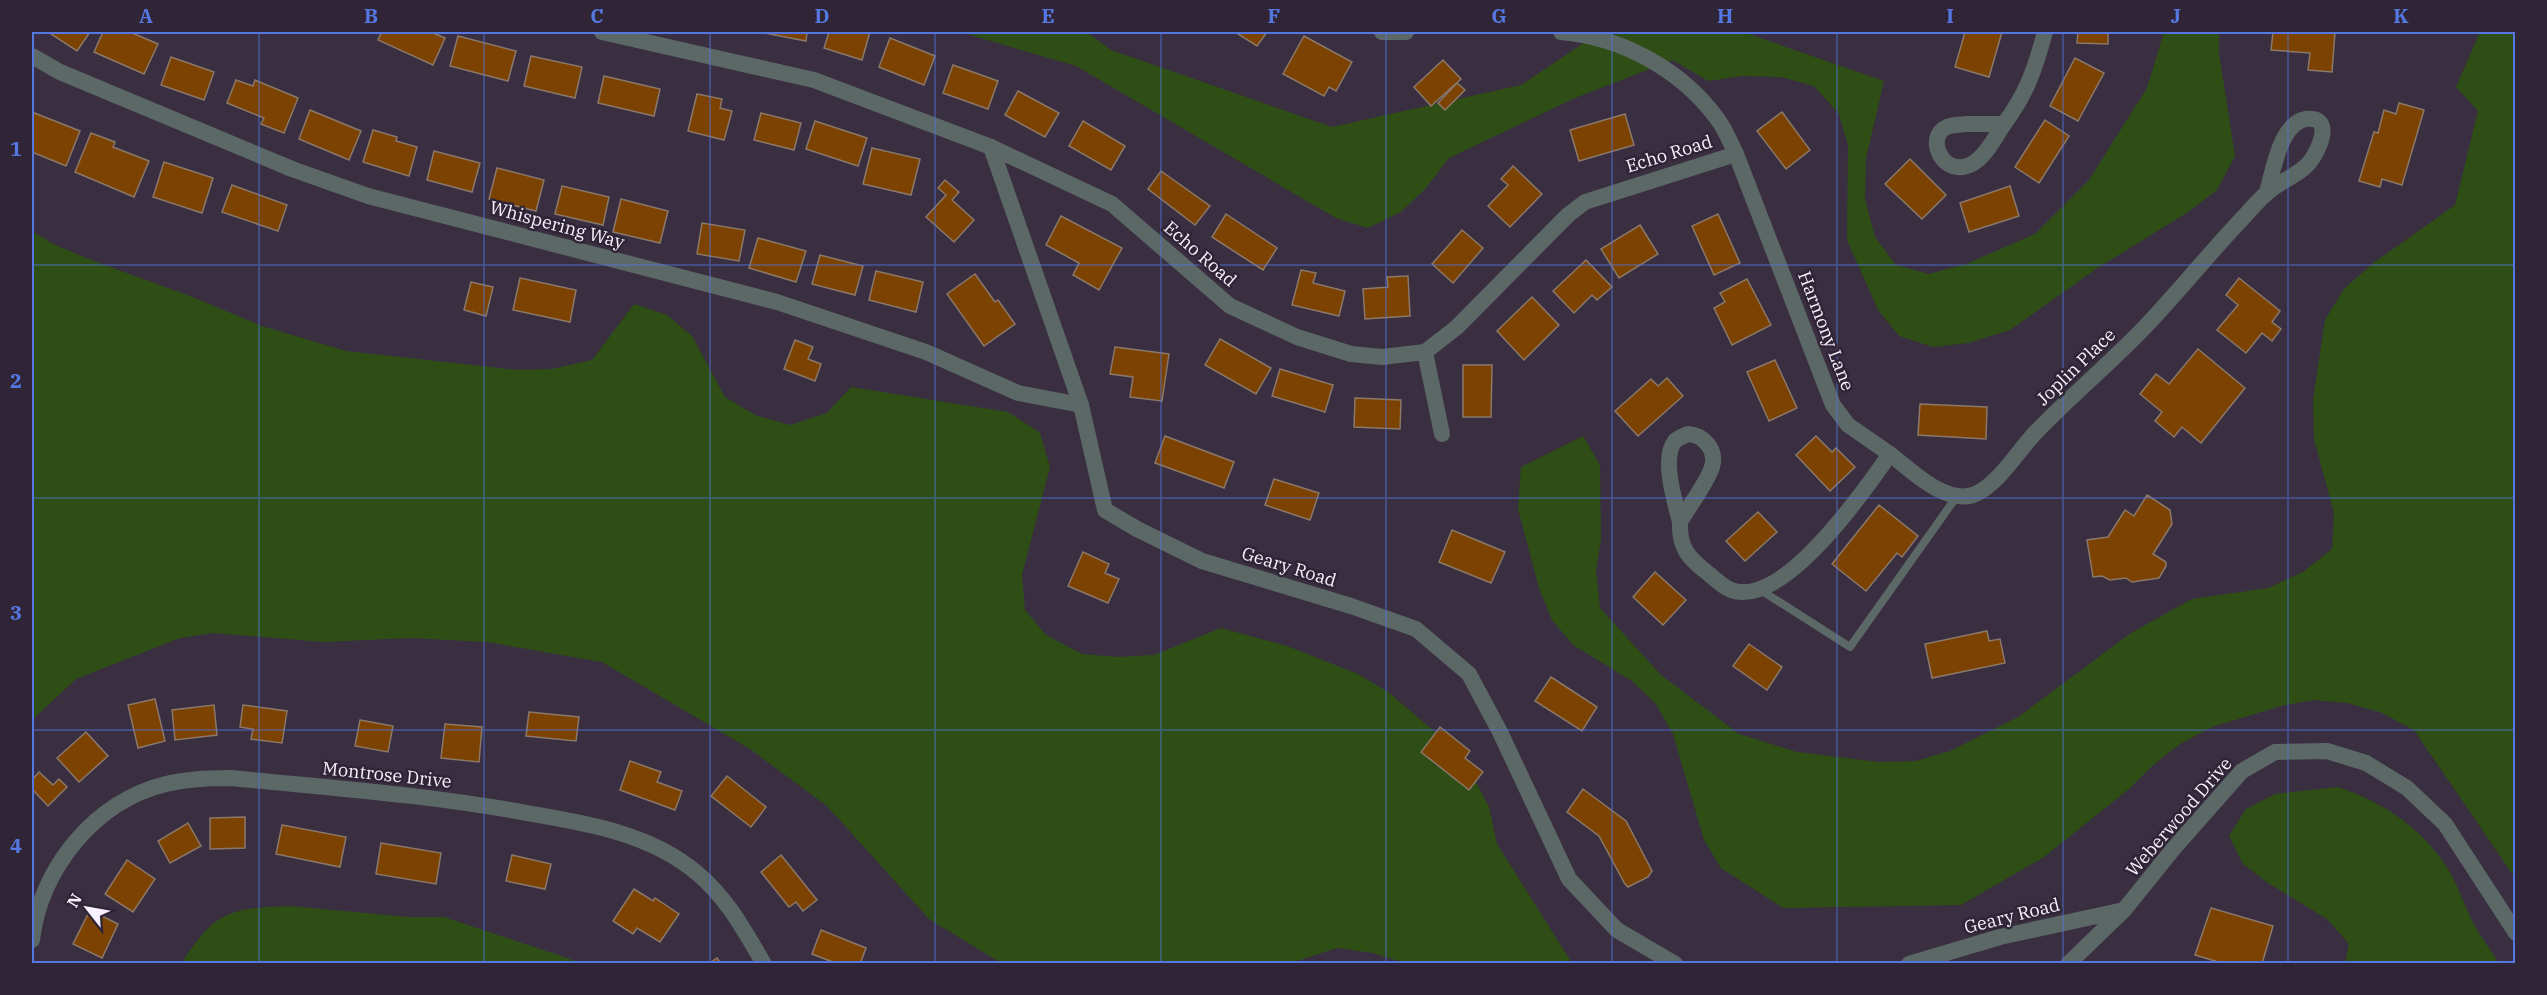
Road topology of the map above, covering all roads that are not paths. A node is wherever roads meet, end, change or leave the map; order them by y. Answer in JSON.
{"nodes":[{"id":1,"x":602,"y":32,"type":"edge"},
{"id":2,"x":1382,"y":32,"type":"edge"},
{"id":3,"x":1406,"y":32,"type":"edge"},
{"id":4,"x":1562,"y":32,"type":"edge"},
{"id":5,"x":2045,"y":32,"type":"edge"},
{"id":6,"x":32,"y":56,"type":"edge"},
{"id":7,"x":2004,"y":124,"type":"dead end"},
{"id":8,"x":991,"y":147,"type":"junction"},
{"id":9,"x":1736,"y":154,"type":"junction"},
{"id":10,"x":2267,"y":192,"type":"dead end"},
{"id":11,"x":1425,"y":352,"type":"junction"},
{"id":12,"x":1081,"y":405,"type":"junction"},
{"id":13,"x":1442,"y":434,"type":"dead end"},
{"id":14,"x":1890,"y":454,"type":"junction"},
{"id":15,"x":1956,"y":496,"type":"junction"},
{"id":16,"x":1680,"y":522,"type":"junction"},
{"id":17,"x":1758,"y":589,"type":"junction"},
{"id":18,"x":2124,"y":910,"type":"junction"},
{"id":19,"x":2516,"y":933,"type":"edge"},
{"id":20,"x":32,"y":940,"type":"edge"},
{"id":21,"x":764,"y":963,"type":"edge"},
{"id":22,"x":1675,"y":963,"type":"edge"},
{"id":23,"x":1909,"y":963,"type":"edge"},
{"id":24,"x":2068,"y":963,"type":"edge"}],
"edges":[{"from":1,"to":8,"type":"street","name":"Echo Road"},
{"from":2,"to":3,"type":"street"},
{"from":4,"to":9,"type":"street","name":"Harmony Lane"},
{"from":5,"to":7,"type":"street"},
{"from":6,"to":12,"type":"street","name":"Whispering Way"},
{"from":8,"to":11,"type":"street","name":"Echo Road"},
{"from":8,"to":12,"type":"street","name":"Geary Road"},
{"from":9,"to":11,"type":"street","name":"Echo Road"},
{"from":9,"to":14,"type":"street","name":"Harmony Lane"},
{"from":10,"to":15,"type":"street","name":"Joplin Place"},
{"from":11,"to":13,"type":"street"},
{"from":12,"to":22,"type":"street","name":"Geary Road"},
{"from":14,"to":15,"type":"street"},
{"from":14,"to":17,"type":"street"},
{"from":15,"to":17,"type":"lane"},
{"from":16,"to":16,"type":"street"},
{"from":16,"to":17,"type":"street"},
{"from":18,"to":19,"type":"street","name":"Weberwood Drive"},
{"from":18,"to":23,"type":"street","name":"Geary Road"},
{"from":18,"to":24,"type":"street","name":"Weberwood Drive"},
{"from":20,"to":21,"type":"street","name":"Montrose Drive"}]}
